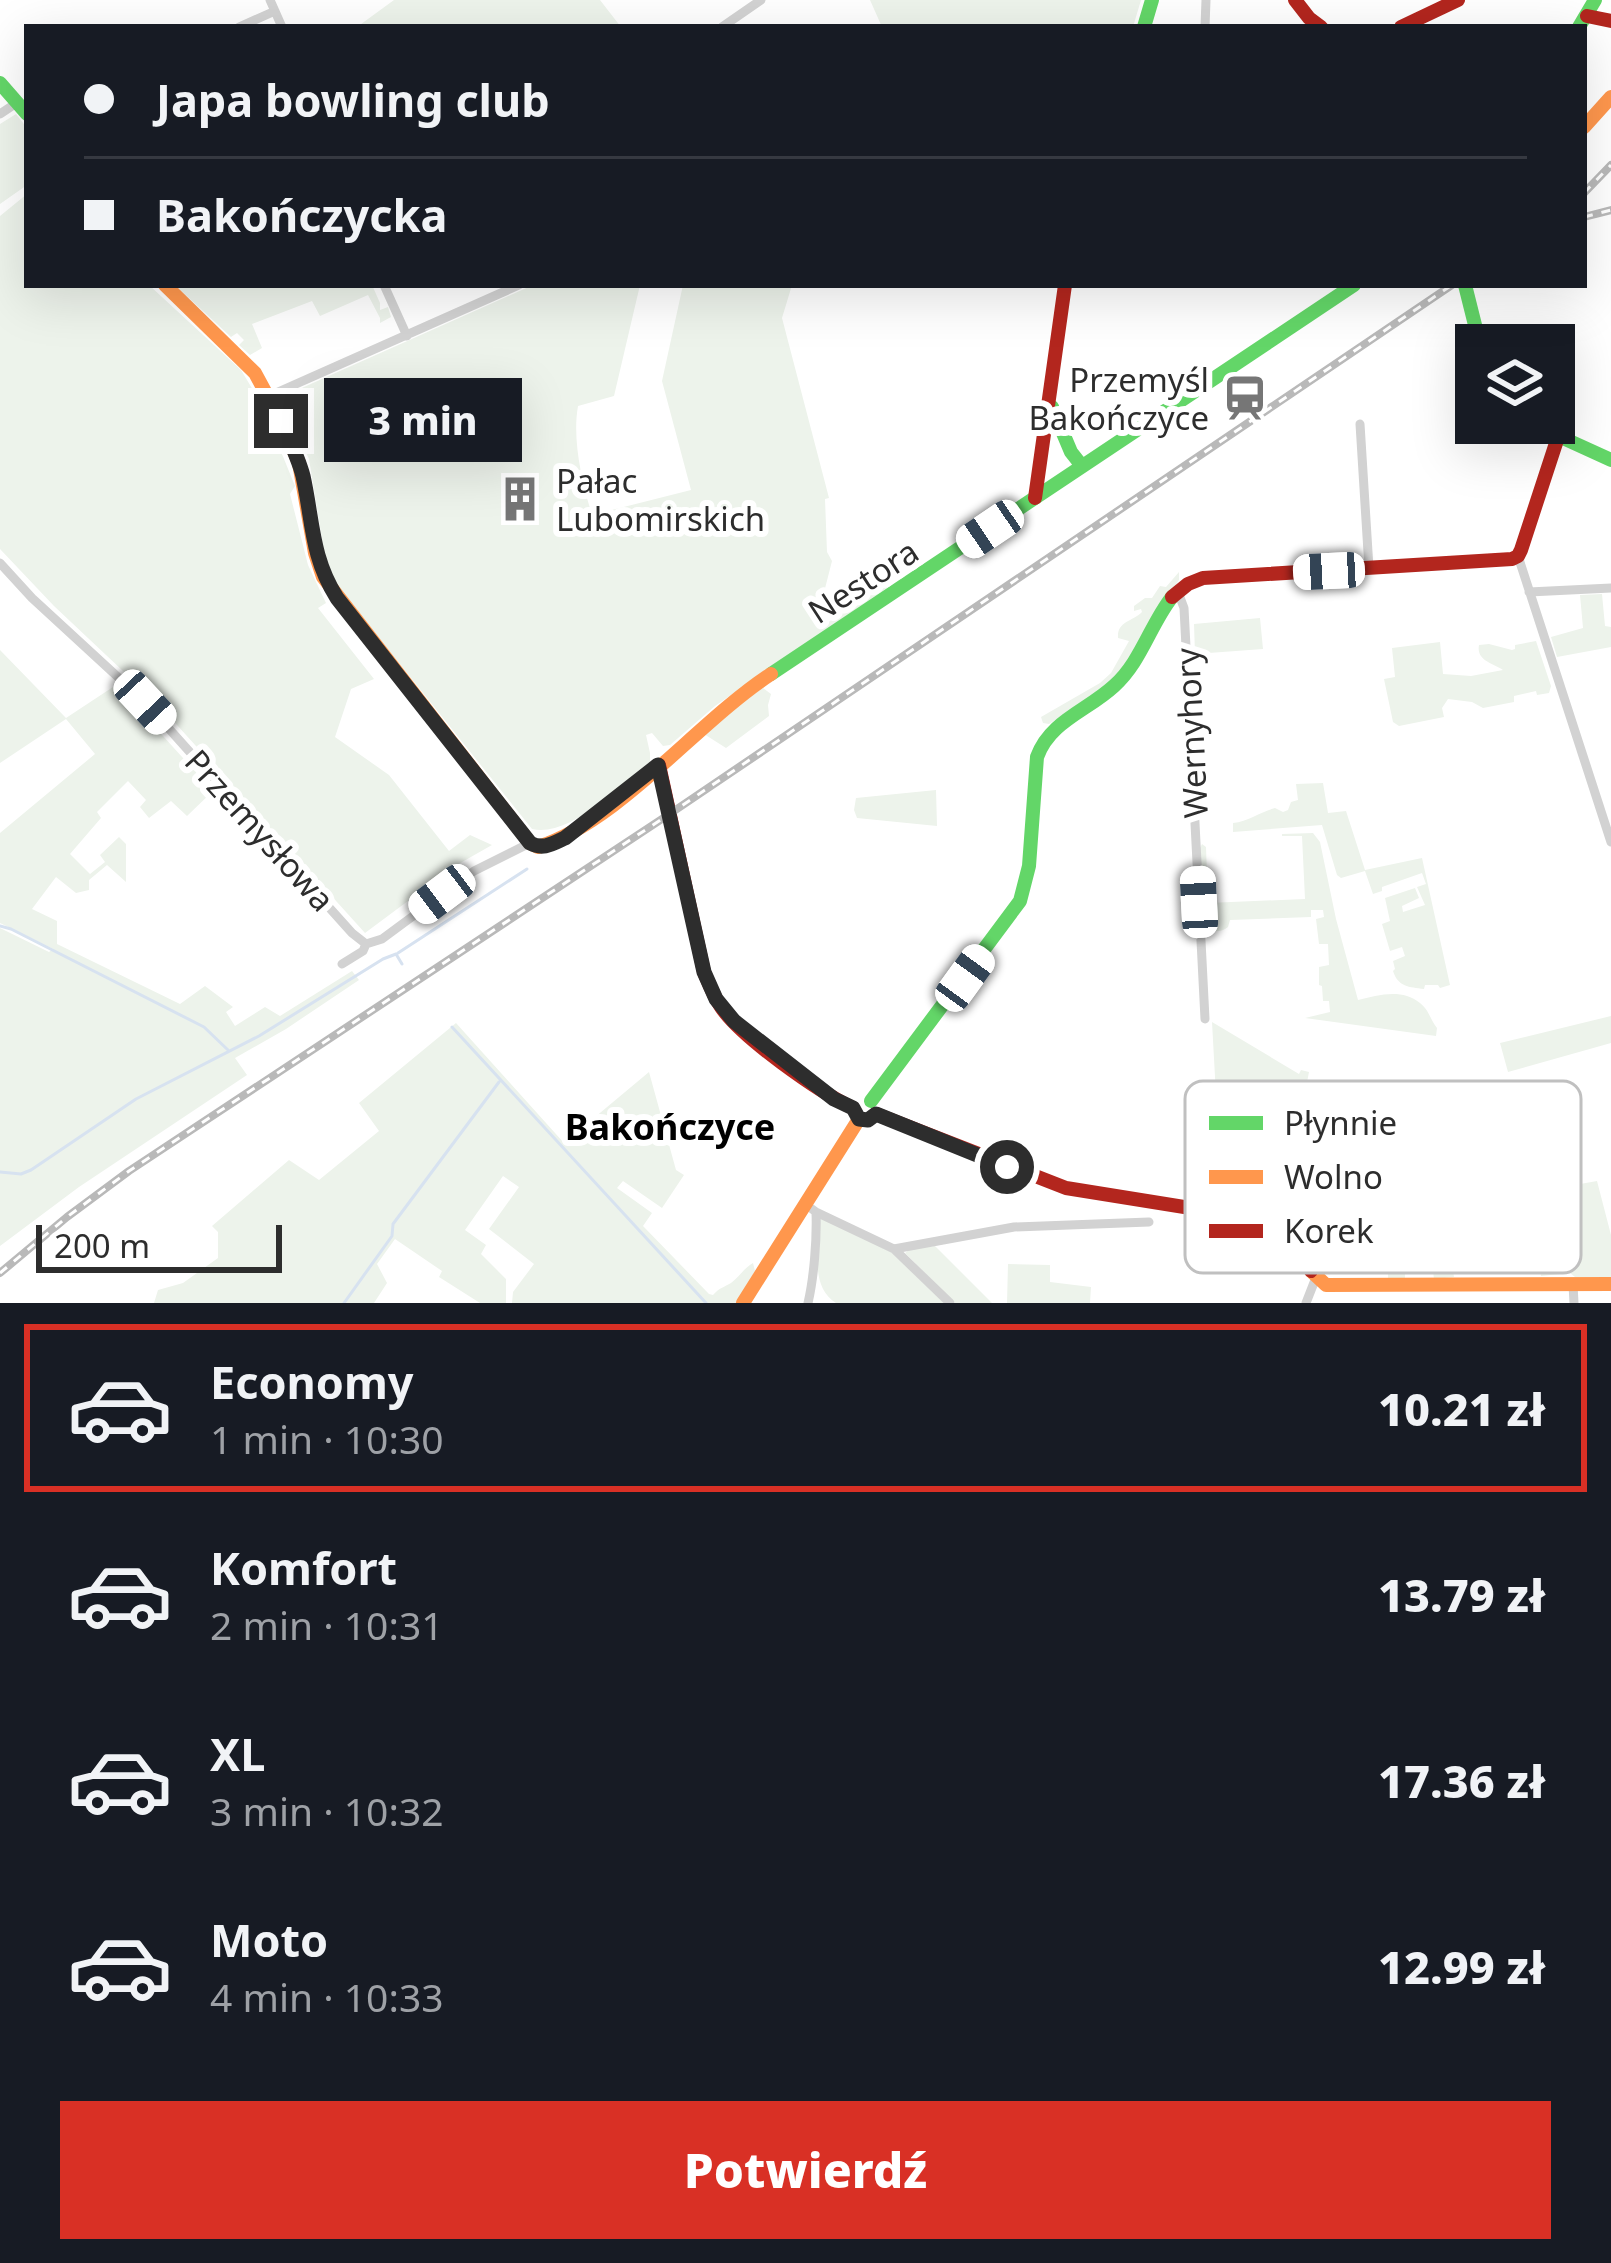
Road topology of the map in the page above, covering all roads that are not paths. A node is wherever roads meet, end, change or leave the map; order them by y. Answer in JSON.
{"nodes":[{"id":1,"x":761,"y":0,"type":"edge"},
{"id":2,"x":1295,"y":0,"type":"edge"},
{"id":3,"x":1458,"y":0,"type":"edge"},
{"id":4,"x":1595,"y":0,"type":"edge"},
{"id":5,"x":273,"y":6,"type":"edge"},
{"id":6,"x":1583,"y":21,"type":"edge"},
{"id":7,"x":1611,"y":21,"type":"edge"},
{"id":8,"x":244,"y":24,"type":"edge"},
{"id":9,"x":726,"y":24,"type":"edge"},
{"id":10,"x":1317,"y":24,"type":"edge"},
{"id":11,"x":1407,"y":24,"type":"edge"},
{"id":12,"x":0,"y":83,"type":"edge"},
{"id":13,"x":1611,"y":97,"type":"edge"},
{"id":14,"x":22,"y":108,"type":"edge"},
{"id":15,"x":0,"y":114,"type":"edge"},
{"id":16,"x":1587,"y":124,"type":"edge"},
{"id":17,"x":168,"y":288,"type":"edge"},
{"id":18,"x":385,"y":288,"type":"edge"},
{"id":19,"x":512,"y":288,"type":"edge"},
{"id":20,"x":1065,"y":288,"type":"edge"},
{"id":21,"x":1349,"y":288,"type":"edge"},
{"id":22,"x":1466,"y":288,"type":"edge"},
{"id":23,"x":1475,"y":324,"type":"edge"},
{"id":24,"x":407,"y":336,"type":"junction"},
{"id":25,"x":269,"y":396,"type":"junction"},
{"id":26,"x":1050,"y":402,"type":"junction"},
{"id":27,"x":1360,"y":424,"type":"dead end"},
{"id":28,"x":1556,"y":444,"type":"edge"},
{"id":29,"x":1573,"y":444,"type":"edge"},
{"id":30,"x":1577,"y":446,"type":"junction"},
{"id":31,"x":1043,"y":460,"type":"junction"},
{"id":32,"x":1551,"y":460,"type":"junction"},
{"id":33,"x":1611,"y":460,"type":"edge"},
{"id":34,"x":1082,"y":466,"type":"junction"},
{"id":35,"x":1068,"y":477,"type":"junction"},
{"id":36,"x":1035,"y":498,"type":"junction"},
{"id":37,"x":1518,"y":556,"type":"junction"},
{"id":38,"x":0,"y":563,"type":"edge"},
{"id":39,"x":1369,"y":568,"type":"junction"},
{"id":40,"x":1611,"y":587,"type":"edge"},
{"id":41,"x":1178,"y":592,"type":"junction"},
{"id":42,"x":1529,"y":592,"type":"junction"},
{"id":43,"x":658,"y":765,"type":"junction"},
{"id":44,"x":1611,"y":842,"type":"edge"},
{"id":45,"x":530,"y":843,"type":"junction"},
{"id":46,"x":366,"y":944,"type":"junction"},
{"id":47,"x":342,"y":964,"type":"dead end"},
{"id":48,"x":1205,"y":1019,"type":"dead end"},
{"id":49,"x":874,"y":1107,"type":"junction"},
{"id":50,"x":856,"y":1114,"type":"junction"},
{"id":51,"x":1185,"y":1207,"type":"edge"},
{"id":52,"x":811,"y":1208,"type":"junction"},
{"id":53,"x":1149,"y":1222,"type":"dead end"},
{"id":54,"x":894,"y":1249,"type":"junction"},
{"id":55,"x":1312,"y":1273,"type":"edge"},
{"id":56,"x":1315,"y":1280,"type":"junction"},
{"id":57,"x":1573,"y":1284,"type":"junction"},
{"id":58,"x":1611,"y":1284,"type":"edge"},
{"id":59,"x":742,"y":1303,"type":"edge"},
{"id":60,"x":808,"y":1303,"type":"edge"},
{"id":61,"x":950,"y":1303,"type":"edge"},
{"id":62,"x":1306,"y":1303,"type":"edge"},
{"id":63,"x":1574,"y":1303,"type":"edge"}],
"edges":[{"from":1,"to":9,"type":"street"},
{"from":2,"to":10,"type":"street"},
{"from":3,"to":11,"type":"street"},
{"from":4,"to":6,"type":"street"},
{"from":5,"to":8,"type":"street"},
{"from":6,"to":7,"type":"street"},
{"from":12,"to":14,"type":"street"},
{"from":13,"to":16,"type":"street"},
{"from":14,"to":15,"type":"street"},
{"from":17,"to":25,"type":"street"},
{"from":18,"to":24,"type":"street"},
{"from":19,"to":24,"type":"street"},
{"from":20,"to":26,"type":"street"},
{"from":21,"to":34,"type":"street","name":"Nestora"},
{"from":22,"to":23,"type":"street"},
{"from":24,"to":25,"type":"street"},
{"from":25,"to":45,"type":"street"},
{"from":26,"to":31,"type":"street"},
{"from":26,"to":34,"type":"street"},
{"from":27,"to":39,"type":"street"},
{"from":28,"to":32,"type":"street"},
{"from":29,"to":30,"type":"street"},
{"from":30,"to":32,"type":"street"},
{"from":30,"to":33,"type":"street"},
{"from":31,"to":35,"type":"street"},
{"from":31,"to":36,"type":"street"},
{"from":32,"to":37,"type":"street"},
{"from":34,"to":35,"type":"street","name":"Nestora"},
{"from":35,"to":36,"type":"street","name":"Nestora"},
{"from":36,"to":43,"type":"street","name":"Nestora"},
{"from":37,"to":39,"type":"street"},
{"from":37,"to":42,"type":"street"},
{"from":38,"to":46,"type":"street","name":"Przemysłowa"},
{"from":39,"to":41,"type":"street"},
{"from":40,"to":42,"type":"street"},
{"from":41,"to":48,"type":"street","name":"Wernyhory"},
{"from":41,"to":49,"type":"street"},
{"from":42,"to":44,"type":"street"},
{"from":43,"to":45,"type":"street","name":"Nestora"},
{"from":43,"to":50,"type":"street"},
{"from":45,"to":46,"type":"street"},
{"from":46,"to":47,"type":"street"},
{"from":49,"to":50,"type":"street"},
{"from":49,"to":51,"type":"street"},
{"from":50,"to":52,"type":"street"},
{"from":52,"to":54,"type":"street"},
{"from":52,"to":59,"type":"street"},
{"from":52,"to":60,"type":"street"},
{"from":53,"to":54,"type":"street"},
{"from":54,"to":61,"type":"street"},
{"from":55,"to":56,"type":"street"},
{"from":56,"to":57,"type":"street"},
{"from":56,"to":62,"type":"street"},
{"from":57,"to":58,"type":"street"},
{"from":57,"to":63,"type":"street"}]}
